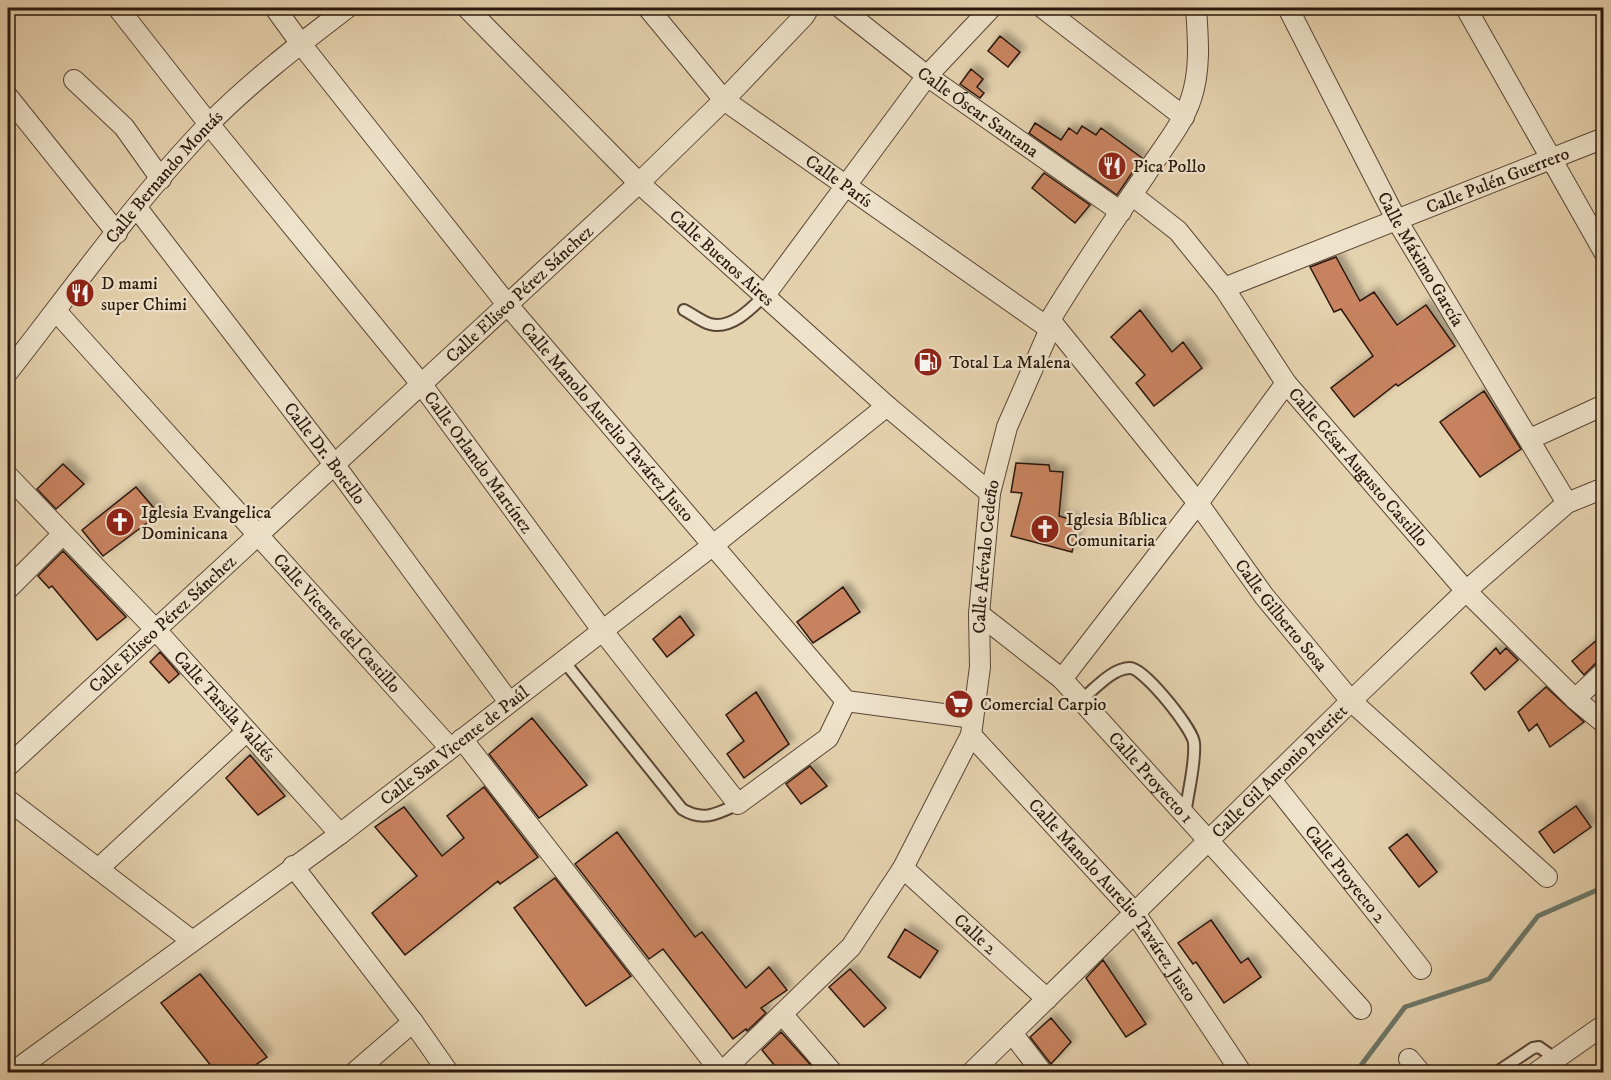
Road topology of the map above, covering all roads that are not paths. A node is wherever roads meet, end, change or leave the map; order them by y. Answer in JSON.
{"nodes":[{"id":1,"x":118,"y":8,"type":"edge"},
{"id":2,"x":275,"y":8,"type":"edge"},
{"id":3,"x":347,"y":8,"type":"edge"},
{"id":4,"x":468,"y":8,"type":"edge"},
{"id":5,"x":648,"y":8,"type":"edge"},
{"id":6,"x":841,"y":8,"type":"edge"},
{"id":7,"x":991,"y":8,"type":"edge"},
{"id":8,"x":1043,"y":8,"type":"edge"},
{"id":9,"x":1196,"y":8,"type":"edge"},
{"id":10,"x":1288,"y":8,"type":"edge"},
{"id":11,"x":1466,"y":8,"type":"edge"},
{"id":12,"x":804,"y":10,"type":"edge"},
{"id":13,"x":301,"y":44,"type":"junction"},
{"id":14,"x":927,"y":76,"type":"junction"},
{"id":15,"x":74,"y":80,"type":"dead end"},
{"id":16,"x":8,"y":97,"type":"edge"},
{"id":17,"x":724,"y":100,"type":"junction"},
{"id":18,"x":1184,"y":117,"type":"junction"},
{"id":19,"x":209,"y":124,"type":"junction"},
{"id":20,"x":1604,"y":138,"type":"edge"},
{"id":21,"x":1550,"y":159,"type":"junction"},
{"id":22,"x":162,"y":179,"type":"junction"},
{"id":23,"x":639,"y":183,"type":"junction"},
{"id":24,"x":844,"y":186,"type":"junction"},
{"id":25,"x":1126,"y":203,"type":"junction"},
{"id":26,"x":137,"y":208,"type":"junction"},
{"id":27,"x":1396,"y":219,"type":"junction"},
{"id":28,"x":117,"y":233,"type":"junction"},
{"id":29,"x":1604,"y":252,"type":"edge"},
{"id":30,"x":1224,"y":288,"type":"junction"},
{"id":31,"x":765,"y":295,"type":"junction"},
{"id":32,"x":506,"y":303,"type":"junction"},
{"id":33,"x":684,"y":310,"type":"dead end"},
{"id":34,"x":56,"y":311,"type":"junction"},
{"id":35,"x":1050,"y":325,"type":"junction"},
{"id":36,"x":10,"y":361,"type":"edge"},
{"id":37,"x":1286,"y":383,"type":"junction"},
{"id":38,"x":422,"y":385,"type":"junction"},
{"id":39,"x":1604,"y":405,"type":"edge"},
{"id":40,"x":887,"y":406,"type":"junction"},
{"id":41,"x":1530,"y":439,"type":"junction"},
{"id":42,"x":334,"y":464,"type":"junction"},
{"id":43,"x":8,"y":476,"type":"edge"},
{"id":44,"x":1604,"y":488,"type":"edge"},
{"id":45,"x":990,"y":493,"type":"junction"},
{"id":46,"x":1198,"y":503,"type":"junction"},
{"id":47,"x":1567,"y":503,"type":"junction"},
{"id":48,"x":63,"y":534,"type":"junction"},
{"id":49,"x":258,"y":538,"type":"junction"},
{"id":50,"x":712,"y":546,"type":"junction"},
{"id":51,"x":8,"y":589,"type":"edge"},
{"id":52,"x":1466,"y":591,"type":"junction"},
{"id":53,"x":979,"y":614,"type":"junction"},
{"id":54,"x":155,"y":629,"type":"junction"},
{"id":55,"x":602,"y":630,"type":"junction"},
{"id":56,"x":563,"y":660,"type":"junction"},
{"id":57,"x":1604,"y":672,"type":"edge"},
{"id":58,"x":1062,"y":679,"type":"junction"},
{"id":59,"x":1575,"y":699,"type":"junction"},
{"id":60,"x":1081,"y":700,"type":"junction"},
{"id":61,"x":846,"y":701,"type":"junction"},
{"id":62,"x":1350,"y":701,"type":"junction"},
{"id":63,"x":509,"y":702,"type":"junction"},
{"id":64,"x":1604,"y":723,"type":"edge"},
{"id":65,"x":972,"y":726,"type":"junction"},
{"id":66,"x":247,"y":731,"type":"junction"},
{"id":67,"x":456,"y":743,"type":"junction"},
{"id":68,"x":8,"y":766,"type":"edge"},
{"id":69,"x":1271,"y":780,"type":"junction"},
{"id":70,"x":8,"y":800,"type":"edge"},
{"id":71,"x":738,"y":804,"type":"junction"},
{"id":72,"x":1185,"y":816,"type":"junction"},
{"id":73,"x":340,"y":834,"type":"junction"},
{"id":74,"x":1207,"y":842,"type":"junction"},
{"id":75,"x":293,"y":866,"type":"junction"},
{"id":76,"x":903,"y":868,"type":"junction"},
{"id":77,"x":98,"y":869,"type":"junction"},
{"id":78,"x":1547,"y":877,"type":"dead end"},
{"id":79,"x":1135,"y":913,"type":"junction"},
{"id":80,"x":191,"y":940,"type":"junction"},
{"id":81,"x":1420,"y":969,"type":"dead end"},
{"id":82,"x":1047,"y":999,"type":"junction"},
{"id":83,"x":1361,"y":1009,"type":"dead end"},
{"id":84,"x":782,"y":1014,"type":"junction"},
{"id":85,"x":413,"y":1022,"type":"junction"},
{"id":86,"x":1603,"y":1027,"type":"edge"},
{"id":87,"x":1012,"y":1033,"type":"junction"},
{"id":88,"x":1556,"y":1059,"type":"junction"},
{"id":89,"x":13,"y":1072,"type":"edge"},
{"id":90,"x":354,"y":1072,"type":"edge"},
{"id":91,"x":448,"y":1072,"type":"edge"},
{"id":92,"x":721,"y":1072,"type":"edge"},
{"id":93,"x":832,"y":1072,"type":"edge"},
{"id":94,"x":972,"y":1072,"type":"edge"},
{"id":95,"x":1042,"y":1072,"type":"edge"},
{"id":96,"x":1241,"y":1072,"type":"edge"},
{"id":97,"x":1497,"y":1072,"type":"edge"},
{"id":98,"x":1537,"y":1072,"type":"edge"}],
"edges":[{"from":1,"to":19,"type":"street","name":"Calle Orlando Martínez"},
{"from":2,"to":13,"type":"street","name":"Calle Manolo Aurelio Tavárez Justo"},
{"from":3,"to":13,"type":"street","name":"Calle Bernando Montás"},
{"from":4,"to":23,"type":"street","name":"Calle Buenos Aires"},
{"from":5,"to":17,"type":"street","name":"Calle París"},
{"from":6,"to":14,"type":"street","name":"Calle Óscar Santana"},
{"from":7,"to":14,"type":"street"},
{"from":8,"to":18,"type":"street"},
{"from":9,"to":18,"type":"street","name":"Calle Arévalo Cedeño"},
{"from":10,"to":27,"type":"street","name":"Calle Máximo García"},
{"from":11,"to":21,"type":"street"},
{"from":12,"to":17,"type":"street","name":"Calle Eliseo Pérez Sánchez"},
{"from":13,"to":19,"type":"street","name":"Calle Bernando Montás"},
{"from":13,"to":32,"type":"street","name":"Calle Manolo Aurelio Tavárez Justo"},
{"from":14,"to":24,"type":"street"},
{"from":14,"to":25,"type":"street","name":"Calle Óscar Santana"},
{"from":15,"to":22,"type":"street"},
{"from":16,"to":28,"type":"street"},
{"from":17,"to":23,"type":"street","name":"Calle Eliseo Pérez Sánchez"},
{"from":17,"to":24,"type":"street","name":"Calle París"},
{"from":18,"to":25,"type":"street","name":"Calle Arévalo Cedeño"},
{"from":19,"to":22,"type":"street","name":"Calle Bernando Montás"},
{"from":19,"to":38,"type":"street","name":"Calle Orlando Martínez"},
{"from":20,"to":21,"type":"street","name":"Calle Pulén Guerrero"},
{"from":21,"to":27,"type":"street","name":"Calle Pulén Guerrero"},
{"from":21,"to":29,"type":"street"},
{"from":22,"to":26,"type":"street","name":"Calle Bernando Montás"},
{"from":23,"to":31,"type":"street","name":"Calle Buenos Aires"},
{"from":23,"to":32,"type":"street","name":"Calle Eliseo Pérez Sánchez"},
{"from":24,"to":31,"type":"street"},
{"from":24,"to":35,"type":"street","name":"Calle París"},
{"from":25,"to":30,"type":"street","name":"Calle César Augusto Castillo"},
{"from":25,"to":35,"type":"street","name":"Calle Arévalo Cedeño"},
{"from":26,"to":28,"type":"street","name":"Calle Bernando Montás"},
{"from":26,"to":42,"type":"street","name":"Calle Dr. Botello"},
{"from":27,"to":30,"type":"street","name":"Calle Pulén Guerrero"},
{"from":27,"to":41,"type":"street","name":"Calle Máximo García"},
{"from":28,"to":34,"type":"street","name":"Calle Bernando Montás"},
{"from":30,"to":37,"type":"street","name":"Calle César Augusto Castillo"},
{"from":31,"to":33,"type":"lane"},
{"from":31,"to":40,"type":"street","name":"Calle Buenos Aires"},
{"from":32,"to":38,"type":"street","name":"Calle Eliseo Pérez Sánchez"},
{"from":32,"to":50,"type":"street","name":"Calle Manolo Aurelio Tavárez Justo"},
{"from":34,"to":36,"type":"street","name":"Calle Bernando Montás"},
{"from":34,"to":49,"type":"street","name":"Calle Vicente del Castillo"},
{"from":35,"to":45,"type":"street","name":"Calle Arévalo Cedeño"},
{"from":35,"to":46,"type":"street","name":"Calle Gilberto Sosa"},
{"from":37,"to":46,"type":"street"},
{"from":37,"to":52,"type":"street","name":"Calle César Augusto Castillo"},
{"from":38,"to":42,"type":"street","name":"Calle Eliseo Pérez Sánchez"},
{"from":38,"to":55,"type":"street","name":"Calle Orlando Martínez"},
{"from":39,"to":41,"type":"street"},
{"from":40,"to":45,"type":"street","name":"Calle Buenos Aires"},
{"from":40,"to":50,"type":"street","name":"Calle San Vicente de Paúl"},
{"from":41,"to":47,"type":"street","name":"Calle Máximo García"},
{"from":42,"to":49,"type":"street","name":"Calle Eliseo Pérez Sánchez"},
{"from":42,"to":63,"type":"street","name":"Calle Dr. Botello"},
{"from":43,"to":48,"type":"street","name":"Calle Tarsila Valdés"},
{"from":44,"to":47,"type":"street","name":"Calle Gil Antonio Pueriet"},
{"from":45,"to":53,"type":"street","name":"Calle Arévalo Cedeño"},
{"from":46,"to":58,"type":"street"},
{"from":46,"to":62,"type":"street","name":"Calle Gilberto Sosa"},
{"from":47,"to":52,"type":"street","name":"Calle Gil Antonio Pueriet"},
{"from":48,"to":51,"type":"street"},
{"from":48,"to":54,"type":"street","name":"Calle Tarsila Valdés"},
{"from":49,"to":54,"type":"street","name":"Calle Eliseo Pérez Sánchez"},
{"from":49,"to":67,"type":"street","name":"Calle Vicente del Castillo"},
{"from":50,"to":55,"type":"street","name":"Calle San Vicente de Paúl"},
{"from":50,"to":61,"type":"street","name":"Calle Manolo Aurelio Tavárez Justo"},
{"from":52,"to":59,"type":"street","name":"Calle César Augusto Castillo"},
{"from":52,"to":62,"type":"street","name":"Calle Gil Antonio Pueriet"},
{"from":53,"to":58,"type":"street","name":"Calle Proyecto 1"},
{"from":53,"to":65,"type":"street","name":"Calle Arévalo Cedeño"},
{"from":54,"to":66,"type":"street","name":"Calle Tarsila Valdés"},
{"from":54,"to":68,"type":"street","name":"Calle Eliseo Pérez Sánchez"},
{"from":55,"to":56,"type":"street","name":"Calle San Vicente de Paúl"},
{"from":55,"to":71,"type":"street","name":"Calle Orlando Martínez"},
{"from":56,"to":63,"type":"street","name":"Calle San Vicente de Paúl"},
{"from":56,"to":71,"type":"lane"},
{"from":57,"to":59,"type":"street"},
{"from":58,"to":60,"type":"street","name":"Calle Proyecto 1"},
{"from":59,"to":64,"type":"street","name":"Calle César Augusto Castillo"},
{"from":60,"to":72,"type":"street","name":"Calle Proyecto 1"},
{"from":60,"to":72,"type":"lane"},
{"from":61,"to":65,"type":"street"},
{"from":61,"to":71,"type":"street"},
{"from":62,"to":69,"type":"street","name":"Calle Gil Antonio Pueriet"},
{"from":62,"to":78,"type":"street","name":"Calle Gilberto Sosa"},
{"from":63,"to":67,"type":"street","name":"Calle San Vicente de Paúl"},
{"from":65,"to":76,"type":"street","name":"Calle Arévalo Cedeño"},
{"from":65,"to":79,"type":"street","name":"Calle Manolo Aurelio Tavárez Justo"},
{"from":66,"to":73,"type":"street","name":"Calle Tarsila Valdés"},
{"from":66,"to":77,"type":"street"},
{"from":67,"to":73,"type":"street","name":"Calle San Vicente de Paúl"},
{"from":67,"to":92,"type":"street","name":"Calle Vicente del Castillo"},
{"from":69,"to":74,"type":"street","name":"Calle Gil Antonio Pueriet"},
{"from":69,"to":81,"type":"street","name":"Calle Proyecto 2"},
{"from":70,"to":77,"type":"street"},
{"from":72,"to":74,"type":"street","name":"Calle Proyecto 1"},
{"from":73,"to":75,"type":"street","name":"Calle San Vicente de Paúl"},
{"from":74,"to":79,"type":"street","name":"Calle Gil Antonio Pueriet"},
{"from":74,"to":83,"type":"street","name":"Calle Proyecto 1"},
{"from":75,"to":80,"type":"street","name":"Calle San Vicente de Paúl"},
{"from":75,"to":85,"type":"street"},
{"from":76,"to":82,"type":"street","name":"Calle 2"},
{"from":76,"to":84,"type":"street","name":"Calle Arévalo Cedeño"},
{"from":77,"to":80,"type":"street"},
{"from":79,"to":82,"type":"street","name":"Calle Gil Antonio Pueriet"},
{"from":79,"to":96,"type":"street","name":"Calle Manolo Aurelio Tavárez Justo"},
{"from":80,"to":89,"type":"street","name":"Calle San Vicente de Paúl"},
{"from":82,"to":87,"type":"street","name":"Calle Gil Antonio Pueriet"},
{"from":84,"to":92,"type":"street","name":"Calle Arévalo Cedeño"},
{"from":84,"to":93,"type":"street"},
{"from":85,"to":90,"type":"street"},
{"from":85,"to":91,"type":"street"},
{"from":86,"to":88,"type":"street"},
{"from":87,"to":94,"type":"street","name":"Calle Gil Antonio Pueriet"},
{"from":87,"to":95,"type":"street"},
{"from":88,"to":97,"type":"lane"},
{"from":88,"to":98,"type":"street"}]}
